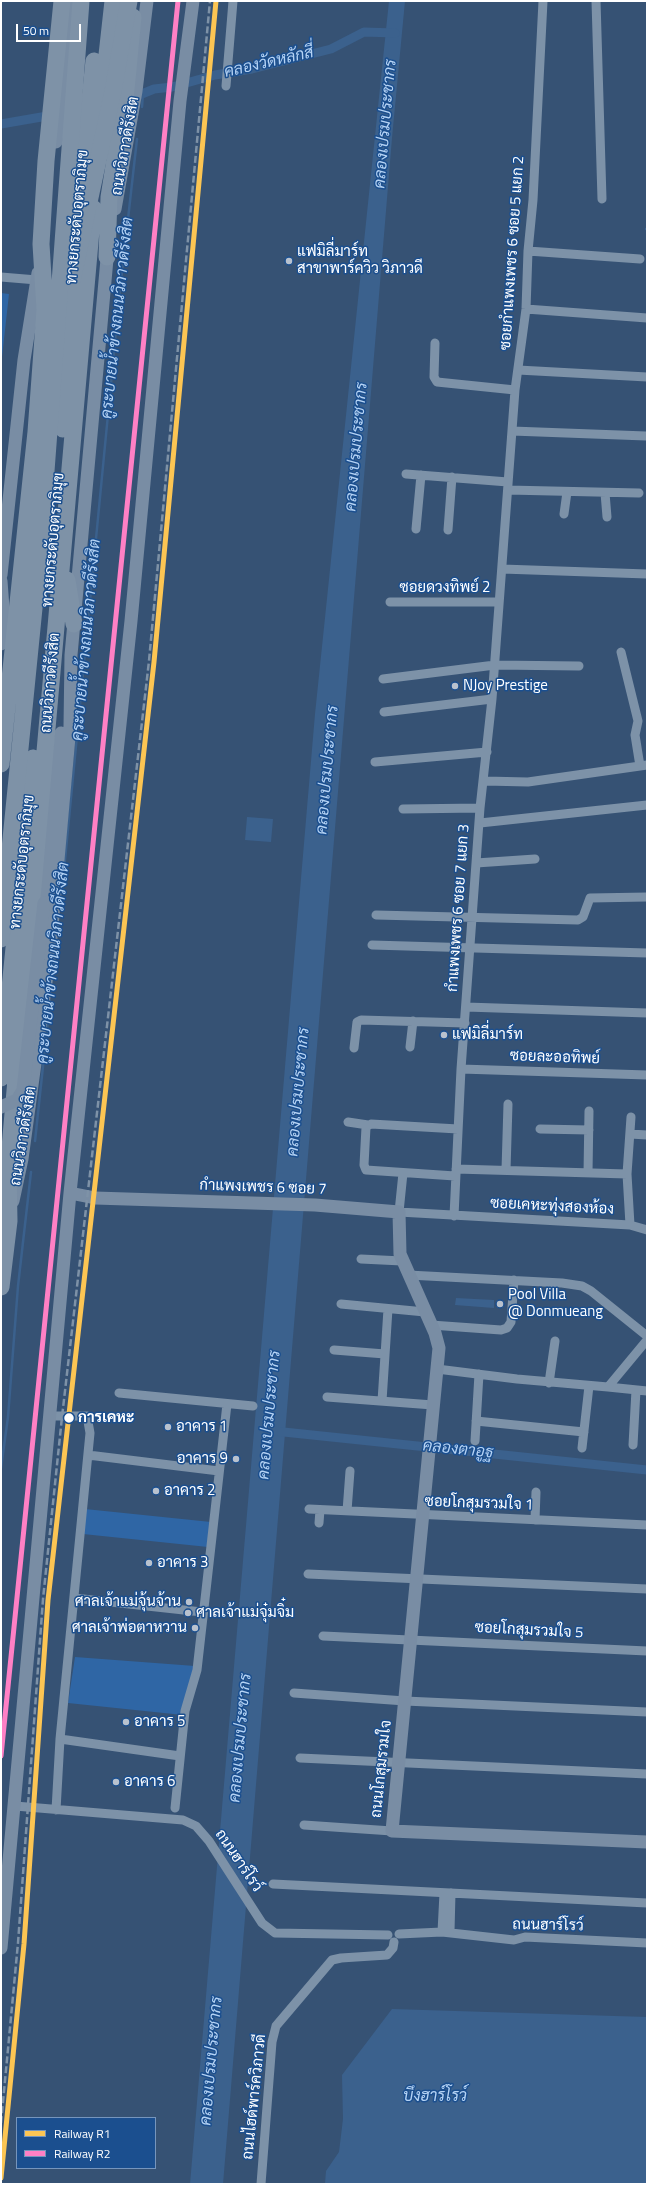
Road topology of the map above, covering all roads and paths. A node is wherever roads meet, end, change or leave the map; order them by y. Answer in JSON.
{"nodes":[{"id":1,"x":62,"y":1,"type":"edge"},
{"id":2,"x":72,"y":1,"type":"edge"},
{"id":3,"x":81,"y":1,"type":"edge"},
{"id":4,"x":87,"y":1,"type":"edge"},
{"id":5,"x":102,"y":1,"type":"edge"},
{"id":6,"x":113,"y":1,"type":"edge"},
{"id":7,"x":193,"y":1,"type":"edge"},
{"id":8,"x":232,"y":1,"type":"edge"},
{"id":9,"x":544,"y":1,"type":"edge"},
{"id":10,"x":596,"y":1,"type":"edge"},
{"id":11,"x":136,"y":3,"type":"edge"},
{"id":12,"x":226,"y":86,"type":"dead end"},
{"id":13,"x":602,"y":199,"type":"dead end"},
{"id":14,"x":528,"y":251,"type":"junction"},
{"id":15,"x":107,"y":257,"type":"joint"},
{"id":16,"x":640,"y":259,"type":"dead end"},
{"id":17,"x":1,"y":277,"type":"edge"},
{"id":18,"x":37,"y":280,"type":"junction"},
{"id":19,"x":72,"y":281,"type":"junction"},
{"id":20,"x":526,"y":309,"type":"junction"},
{"id":21,"x":647,"y":318,"type":"edge"},
{"id":22,"x":435,"y":343,"type":"dead end"},
{"id":23,"x":518,"y":370,"type":"junction"},
{"id":24,"x":647,"y":377,"type":"edge"},
{"id":25,"x":515,"y":390,"type":"junction"},
{"id":26,"x":512,"y":431,"type":"junction"},
{"id":27,"x":646,"y":436,"type":"edge"},
{"id":28,"x":406,"y":474,"type":"dead end"},
{"id":29,"x":421,"y":475,"type":"junction"},
{"id":30,"x":452,"y":477,"type":"junction"},
{"id":31,"x":508,"y":486,"type":"junction"},
{"id":32,"x":567,"y":492,"type":"junction"},
{"id":33,"x":605,"y":493,"type":"junction"},
{"id":34,"x":639,"y":494,"type":"dead end"},
{"id":35,"x":564,"y":514,"type":"dead end"},
{"id":36,"x":607,"y":517,"type":"dead end"},
{"id":37,"x":416,"y":529,"type":"dead end"},
{"id":38,"x":448,"y":530,"type":"dead end"},
{"id":39,"x":63,"y":552,"type":"junction"},
{"id":40,"x":502,"y":569,"type":"junction"},
{"id":41,"x":647,"y":574,"type":"edge"},
{"id":42,"x":1,"y":575,"type":"edge"},
{"id":43,"x":1,"y":581,"type":"edge"},
{"id":44,"x":390,"y":602,"type":"dead end"},
{"id":45,"x":499,"y":602,"type":"junction"},
{"id":46,"x":74,"y":624,"type":"junction"},
{"id":47,"x":1,"y":644,"type":"edge"},
{"id":48,"x":621,"y":652,"type":"dead end"},
{"id":49,"x":71,"y":655,"type":"junction"},
{"id":50,"x":495,"y":665,"type":"junction"},
{"id":51,"x":580,"y":666,"type":"dead end"},
{"id":52,"x":383,"y":679,"type":"dead end"},
{"id":53,"x":492,"y":699,"type":"junction"},
{"id":54,"x":384,"y":712,"type":"dead end"},
{"id":55,"x":487,"y":752,"type":"junction"},
{"id":56,"x":375,"y":762,"type":"dead end"},
{"id":57,"x":1,"y":764,"type":"edge"},
{"id":58,"x":644,"y":766,"type":"edge"},
{"id":59,"x":485,"y":781,"type":"junction"},
{"id":60,"x":647,"y":805,"type":"edge"},
{"id":61,"x":480,"y":808,"type":"junction"},
{"id":62,"x":403,"y":809,"type":"dead end"},
{"id":63,"x":480,"y":823,"type":"junction"},
{"id":64,"x":535,"y":859,"type":"dead end"},
{"id":65,"x":476,"y":863,"type":"junction"},
{"id":66,"x":1,"y":895,"type":"edge"},
{"id":67,"x":647,"y":897,"type":"edge"},
{"id":68,"x":376,"y":915,"type":"dead end"},
{"id":69,"x":472,"y":917,"type":"junction"},
{"id":70,"x":1,"y":939,"type":"edge"},
{"id":71,"x":372,"y":944,"type":"dead end"},
{"id":72,"x":470,"y":949,"type":"junction"},
{"id":73,"x":647,"y":953,"type":"edge"},
{"id":74,"x":466,"y":1007,"type":"junction"},
{"id":75,"x":647,"y":1013,"type":"edge"},
{"id":76,"x":413,"y":1021,"type":"junction"},
{"id":77,"x":465,"y":1023,"type":"junction"},
{"id":78,"x":410,"y":1047,"type":"dead end"},
{"id":79,"x":354,"y":1048,"type":"dead end"},
{"id":80,"x":461,"y":1069,"type":"junction"},
{"id":81,"x":647,"y":1075,"type":"edge"},
{"id":82,"x":1,"y":1078,"type":"edge"},
{"id":83,"x":508,"y":1104,"type":"dead end"},
{"id":84,"x":1,"y":1107,"type":"edge"},
{"id":85,"x":589,"y":1111,"type":"dead end"},
{"id":86,"x":631,"y":1117,"type":"dead end"},
{"id":87,"x":348,"y":1122,"type":"dead end"},
{"id":88,"x":368,"y":1125,"type":"junction"},
{"id":89,"x":458,"y":1129,"type":"junction"},
{"id":90,"x":540,"y":1129,"type":"dead end"},
{"id":91,"x":589,"y":1130,"type":"junction"},
{"id":92,"x":630,"y":1134,"type":"junction"},
{"id":93,"x":647,"y":1135,"type":"edge"},
{"id":94,"x":506,"y":1170,"type":"junction"},
{"id":95,"x":456,"y":1172,"type":"junction"},
{"id":96,"x":403,"y":1173,"type":"junction"},
{"id":97,"x":588,"y":1173,"type":"junction"},
{"id":98,"x":628,"y":1174,"type":"junction"},
{"id":99,"x":70,"y":1193,"type":"junction"},
{"id":100,"x":399,"y":1212,"type":"junction"},
{"id":101,"x":454,"y":1216,"type":"junction"},
{"id":102,"x":9,"y":1222,"type":"junction"},
{"id":103,"x":630,"y":1225,"type":"junction"},
{"id":104,"x":647,"y":1230,"type":"edge"},
{"id":105,"x":361,"y":1259,"type":"dead end"},
{"id":106,"x":402,"y":1261,"type":"junction"},
{"id":107,"x":408,"y":1275,"type":"junction"},
{"id":108,"x":514,"y":1280,"type":"junction"},
{"id":109,"x":1,"y":1287,"type":"edge"},
{"id":110,"x":341,"y":1304,"type":"dead end"},
{"id":111,"x":388,"y":1309,"type":"junction"},
{"id":112,"x":425,"y":1312,"type":"junction"},
{"id":113,"x":431,"y":1325,"type":"junction"},
{"id":114,"x":647,"y":1336,"type":"edge"},
{"id":115,"x":647,"y":1340,"type":"edge"},
{"id":116,"x":555,"y":1341,"type":"dead end"},
{"id":117,"x":334,"y":1350,"type":"dead end"},
{"id":118,"x":385,"y":1354,"type":"junction"},
{"id":119,"x":437,"y":1369,"type":"junction"},
{"id":120,"x":478,"y":1374,"type":"junction"},
{"id":121,"x":549,"y":1383,"type":"junction"},
{"id":122,"x":589,"y":1386,"type":"junction"},
{"id":123,"x":608,"y":1387,"type":"junction"},
{"id":124,"x":636,"y":1390,"type":"junction"},
{"id":125,"x":647,"y":1391,"type":"edge"},
{"id":126,"x":119,"y":1394,"type":"dead end"},
{"id":127,"x":327,"y":1396,"type":"dead end"},
{"id":128,"x":382,"y":1401,"type":"junction"},
{"id":129,"x":227,"y":1404,"type":"junction"},
{"id":130,"x":434,"y":1405,"type":"junction"},
{"id":131,"x":253,"y":1406,"type":"dead end"},
{"id":132,"x":50,"y":1416,"type":"junction"},
{"id":133,"x":476,"y":1421,"type":"junction"},
{"id":134,"x":584,"y":1432,"type":"junction"},
{"id":135,"x":475,"y":1441,"type":"dead end"},
{"id":136,"x":633,"y":1445,"type":"dead end"},
{"id":137,"x":582,"y":1448,"type":"dead end"},
{"id":138,"x":88,"y":1455,"type":"junction"},
{"id":139,"x":219,"y":1471,"type":"junction"},
{"id":140,"x":350,"y":1471,"type":"dead end"},
{"id":141,"x":536,"y":1492,"type":"dead end"},
{"id":142,"x":309,"y":1509,"type":"dead end"},
{"id":143,"x":320,"y":1510,"type":"junction"},
{"id":144,"x":347,"y":1512,"type":"junction"},
{"id":145,"x":423,"y":1516,"type":"junction"},
{"id":146,"x":535,"y":1520,"type":"junction"},
{"id":147,"x":319,"y":1522,"type":"dead end"},
{"id":148,"x":647,"y":1525,"type":"edge"},
{"id":149,"x":308,"y":1574,"type":"dead end"},
{"id":150,"x":416,"y":1580,"type":"junction"},
{"id":151,"x":647,"y":1589,"type":"edge"},
{"id":152,"x":74,"y":1598,"type":"junction"},
{"id":153,"x":202,"y":1612,"type":"junction"},
{"id":154,"x":323,"y":1636,"type":"dead end"},
{"id":155,"x":411,"y":1640,"type":"junction"},
{"id":156,"x":647,"y":1651,"type":"edge"},
{"id":157,"x":294,"y":1693,"type":"dead end"},
{"id":158,"x":405,"y":1701,"type":"junction"},
{"id":159,"x":647,"y":1712,"type":"edge"},
{"id":160,"x":60,"y":1739,"type":"junction"},
{"id":161,"x":180,"y":1756,"type":"junction"},
{"id":162,"x":300,"y":1758,"type":"dead end"},
{"id":163,"x":399,"y":1762,"type":"junction"},
{"id":164,"x":647,"y":1774,"type":"edge"},
{"id":165,"x":15,"y":1806,"type":"junction"},
{"id":166,"x":175,"y":1808,"type":"dead end"},
{"id":167,"x":56,"y":1810,"type":"junction"},
{"id":168,"x":304,"y":1825,"type":"dead end"},
{"id":169,"x":392,"y":1830,"type":"junction"},
{"id":170,"x":647,"y":1842,"type":"edge"},
{"id":171,"x":273,"y":1884,"type":"dead end"},
{"id":172,"x":447,"y":1893,"type":"junction"},
{"id":173,"x":647,"y":1903,"type":"edge"},
{"id":174,"x":446,"y":1932,"type":"junction"},
{"id":175,"x":394,"y":1937,"type":"junction"},
{"id":176,"x":647,"y":1943,"type":"edge"},
{"id":177,"x":1,"y":1948,"type":"edge"},
{"id":178,"x":261,"y":2184,"type":"edge"}],
"edges":[{"from":1,"to":57,"type":"highway","bridge":true},
{"from":2,"to":18,"type":"main road"},
{"from":3,"to":70,"type":"highway","name":"ทางยกระดับอุตราภิมุข","bridge":true},
{"from":4,"to":66,"type":"highway","name":"ถนนวิภาวดีรังสิต"},
{"from":5,"to":19,"type":"highway","name":"ทางยกระดับอุตราภิมุข","bridge":true},
{"from":6,"to":39,"type":"highway","name":"ถนนวิภาวดีรังสิต"},
{"from":7,"to":99,"type":"main road"},
{"from":8,"to":12,"type":"street"},
{"from":9,"to":14,"type":"street","name":"ซอยกำแพงเพชร 6 ซอย 5 แยก 2"},
{"from":10,"to":13,"type":"street"},
{"from":11,"to":15,"type":"highway"},
{"from":11,"to":19,"type":"highway","bridge":true},
{"from":14,"to":16,"type":"street"},
{"from":14,"to":20,"type":"street","name":"ซอยกำแพงเพชร 6 ซอย 5 แยก 2"},
{"from":15,"to":46,"type":"main road","name":"ถนนวิภาวดีรังสิต"},
{"from":17,"to":18,"type":"street"},
{"from":18,"to":42,"type":"main road"},
{"from":19,"to":82,"type":"highway","name":"ทางยกระดับอุตราภิมุข"},
{"from":20,"to":21,"type":"street"},
{"from":20,"to":23,"type":"street","name":"ซอยกำแพงเพชร 6 ซอย 5 แยก 2"},
{"from":22,"to":25,"type":"street"},
{"from":23,"to":24,"type":"street"},
{"from":23,"to":25,"type":"street","name":"ซอยกำแพงเพชร 6 ซอย 5 แยก 2"},
{"from":25,"to":26,"type":"street","name":"ซอยกำแพงเพชร 6 ซอย 5 แยก 2"},
{"from":26,"to":27,"type":"street"},
{"from":26,"to":31,"type":"street","name":"ซอยกำแพงเพชร 6 ซอย 5 แยก 2"},
{"from":28,"to":29,"type":"street"},
{"from":29,"to":30,"type":"street"},
{"from":29,"to":37,"type":"street"},
{"from":30,"to":31,"type":"street"},
{"from":30,"to":38,"type":"street"},
{"from":31,"to":32,"type":"street"},
{"from":31,"to":40,"type":"street","name":"ซอยกำแพงเพชร 6 ซอย 5 แยก 2"},
{"from":32,"to":33,"type":"street"},
{"from":32,"to":35,"type":"street"},
{"from":33,"to":34,"type":"street"},
{"from":33,"to":36,"type":"street"},
{"from":39,"to":46,"type":"highway"},
{"from":39,"to":102,"type":"highway","name":"ถนนวิภาวดีรังสิต"},
{"from":40,"to":41,"type":"street"},
{"from":40,"to":45,"type":"street","name":"ซอยกำแพงเพชร 6 ซอย 5 แยก 2"},
{"from":43,"to":47,"type":"main road"},
{"from":44,"to":45,"type":"street","name":"ซอยดวงทิพย์ 2"},
{"from":45,"to":50,"type":"street","name":"กำแพงเพชร 6 ซอย 7 แยก 3"},
{"from":46,"to":49,"type":"main road","name":"ถนนวิภาวดีรังสิต"},
{"from":48,"to":58,"type":"street"},
{"from":49,"to":84,"type":"main road","bridge":true},
{"from":49,"to":102,"type":"main road","name":"ถนนวิภาวดีรังสิต"},
{"from":50,"to":51,"type":"street"},
{"from":50,"to":52,"type":"street"},
{"from":50,"to":53,"type":"street","name":"กำแพงเพชร 6 ซอย 7 แยก 3"},
{"from":53,"to":54,"type":"street"},
{"from":53,"to":55,"type":"street","name":"กำแพงเพชร 6 ซอย 7 แยก 3"},
{"from":55,"to":56,"type":"street"},
{"from":55,"to":59,"type":"street","name":"กำแพงเพชร 6 ซอย 7 แยก 3"},
{"from":58,"to":59,"type":"street"},
{"from":59,"to":61,"type":"street","name":"กำแพงเพชร 6 ซอย 7 แยก 3"},
{"from":60,"to":63,"type":"street"},
{"from":61,"to":62,"type":"street"},
{"from":61,"to":63,"type":"street","name":"กำแพงเพชร 6 ซอย 7 แยก 3"},
{"from":63,"to":65,"type":"street","name":"กำแพงเพชร 6 ซอย 7 แยก 3"},
{"from":64,"to":65,"type":"street"},
{"from":65,"to":69,"type":"street","name":"กำแพงเพชร 6 ซอย 7 แยก 3"},
{"from":67,"to":69,"type":"street"},
{"from":68,"to":69,"type":"street"},
{"from":69,"to":72,"type":"street","name":"กำแพงเพชร 6 ซอย 7 แยก 3"},
{"from":71,"to":72,"type":"street"},
{"from":72,"to":73,"type":"street"},
{"from":72,"to":74,"type":"street","name":"กำแพงเพชร 6 ซอย 7 แยก 3"},
{"from":74,"to":75,"type":"street"},
{"from":74,"to":77,"type":"street","name":"กำแพงเพชร 6 ซอย 7 แยก 3"},
{"from":76,"to":77,"type":"street"},
{"from":76,"to":78,"type":"street"},
{"from":76,"to":79,"type":"street"},
{"from":77,"to":80,"type":"street","name":"กำแพงเพชร 6 ซอย 7 แยก 3"},
{"from":80,"to":81,"type":"street","name":"ซอยละออทิพย์"},
{"from":80,"to":89,"type":"street","name":"กำแพงเพชร 6 ซอย 7 แยก 3"},
{"from":83,"to":94,"type":"street"},
{"from":85,"to":91,"type":"street"},
{"from":86,"to":92,"type":"street"},
{"from":87,"to":88,"type":"street"},
{"from":88,"to":89,"type":"street"},
{"from":88,"to":96,"type":"street"},
{"from":89,"to":95,"type":"street","name":"กำแพงเพชร 6 ซอย 7 แยก 3"},
{"from":90,"to":91,"type":"street"},
{"from":91,"to":97,"type":"street"},
{"from":92,"to":93,"type":"street"},
{"from":92,"to":98,"type":"street"},
{"from":94,"to":95,"type":"street"},
{"from":94,"to":97,"type":"street"},
{"from":95,"to":96,"type":"street"},
{"from":95,"to":101,"type":"street","name":"กำแพงเพชร 6 ซอย 7 แยก 3"},
{"from":96,"to":100,"type":"street"},
{"from":97,"to":98,"type":"street"},
{"from":98,"to":103,"type":"street"},
{"from":99,"to":100,"type":"main road","name":"กำแพงเพชร 6 ซอย 7"},
{"from":99,"to":132,"type":"main road"},
{"from":100,"to":101,"type":"street","name":"กำแพงเพชร 6 ซอย 7"},
{"from":100,"to":106,"type":"main road","name":"ถนนโกสุมรวมใจ"},
{"from":101,"to":103,"type":"street","name":"ซอยเคหะทุ่งสองห้อง"},
{"from":102,"to":109,"type":"highway","name":"ถนนวิภาวดีรังสิต"},
{"from":103,"to":104,"type":"street","name":"ซอยเคหะทุ่งสองห้อง"},
{"from":105,"to":106,"type":"street"},
{"from":106,"to":107,"type":"main road","name":"ถนนโกสุมรวมใจ"},
{"from":107,"to":108,"type":"street"},
{"from":107,"to":112,"type":"main road","name":"ถนนโกสุมรวมใจ"},
{"from":108,"to":113,"type":"street"},
{"from":108,"to":114,"type":"street"},
{"from":110,"to":111,"type":"street"},
{"from":111,"to":112,"type":"street"},
{"from":111,"to":118,"type":"street"},
{"from":112,"to":113,"type":"main road","name":"ถนนโกสุมรวมใจ"},
{"from":113,"to":119,"type":"main road","name":"ถนนโกสุมรวมใจ"},
{"from":115,"to":123,"type":"street"},
{"from":116,"to":121,"type":"street"},
{"from":117,"to":118,"type":"street"},
{"from":118,"to":128,"type":"street"},
{"from":119,"to":120,"type":"street"},
{"from":119,"to":130,"type":"main road","name":"ถนนโกสุมรวมใจ"},
{"from":120,"to":121,"type":"street"},
{"from":120,"to":133,"type":"street"},
{"from":121,"to":122,"type":"street"},
{"from":122,"to":123,"type":"street"},
{"from":122,"to":134,"type":"street"},
{"from":123,"to":124,"type":"street"},
{"from":124,"to":125,"type":"street"},
{"from":124,"to":136,"type":"street"},
{"from":126,"to":129,"type":"street"},
{"from":127,"to":128,"type":"street"},
{"from":128,"to":130,"type":"street"},
{"from":129,"to":131,"type":"street"},
{"from":129,"to":139,"type":"street"},
{"from":130,"to":145,"type":"main road","name":"ถนนโกสุมรวมใจ"},
{"from":132,"to":138,"type":"street"},
{"from":132,"to":165,"type":"main road"},
{"from":133,"to":134,"type":"street"},
{"from":133,"to":135,"type":"street"},
{"from":134,"to":137,"type":"street"},
{"from":138,"to":139,"type":"street"},
{"from":138,"to":152,"type":"street"},
{"from":139,"to":153,"type":"street"},
{"from":140,"to":144,"type":"street"},
{"from":141,"to":146,"type":"street"},
{"from":142,"to":143,"type":"street","name":"ซอยโกสุมรวมใจ 1"},
{"from":143,"to":144,"type":"street","name":"ซอยโกสุมรวมใจ 1"},
{"from":143,"to":147,"type":"street"},
{"from":144,"to":145,"type":"street","name":"ซอยโกสุมรวมใจ 1"},
{"from":145,"to":146,"type":"street","name":"ซอยโกสุมรวมใจ 1"},
{"from":145,"to":150,"type":"main road","name":"ถนนโกสุมรวมใจ"},
{"from":146,"to":148,"type":"street","name":"ซอยโกสุมรวมใจ 1"},
{"from":149,"to":150,"type":"street"},
{"from":150,"to":151,"type":"street"},
{"from":150,"to":155,"type":"main road","name":"ถนนโกสุมรวมใจ"},
{"from":152,"to":153,"type":"street"},
{"from":152,"to":160,"type":"street"},
{"from":153,"to":161,"type":"street"},
{"from":154,"to":155,"type":"street","name":"ซอยโกสุมรวมใจ 5"},
{"from":155,"to":156,"type":"street","name":"ซอยโกสุมรวมใจ 5"},
{"from":155,"to":158,"type":"main road","name":"ถนนโกสุมรวมใจ"},
{"from":157,"to":158,"type":"street"},
{"from":158,"to":159,"type":"street"},
{"from":158,"to":163,"type":"main road","name":"ถนนโกสุมรวมใจ"},
{"from":160,"to":161,"type":"street"},
{"from":160,"to":167,"type":"street"},
{"from":161,"to":166,"type":"street"},
{"from":162,"to":163,"type":"street"},
{"from":163,"to":164,"type":"street"},
{"from":163,"to":169,"type":"main road","name":"ถนนโกสุมรวมใจ"},
{"from":165,"to":167,"type":"street","name":"ถนนฮาร์โรว์"},
{"from":165,"to":177,"type":"main road"},
{"from":167,"to":175,"type":"street","name":"ถนนฮาร์โรว์"},
{"from":168,"to":169,"type":"street"},
{"from":169,"to":170,"type":"main road","name":"ถนนโกสุมรวมใจ"},
{"from":171,"to":172,"type":"street"},
{"from":172,"to":173,"type":"street"},
{"from":172,"to":174,"type":"street"},
{"from":174,"to":175,"type":"street","name":"ถนนฮาร์โรว์"},
{"from":174,"to":176,"type":"street","name":"ถนนฮาร์โรว์"},
{"from":175,"to":178,"type":"street","name":"ถนนไฮด์พาร์ควิภาวดี"}]}
